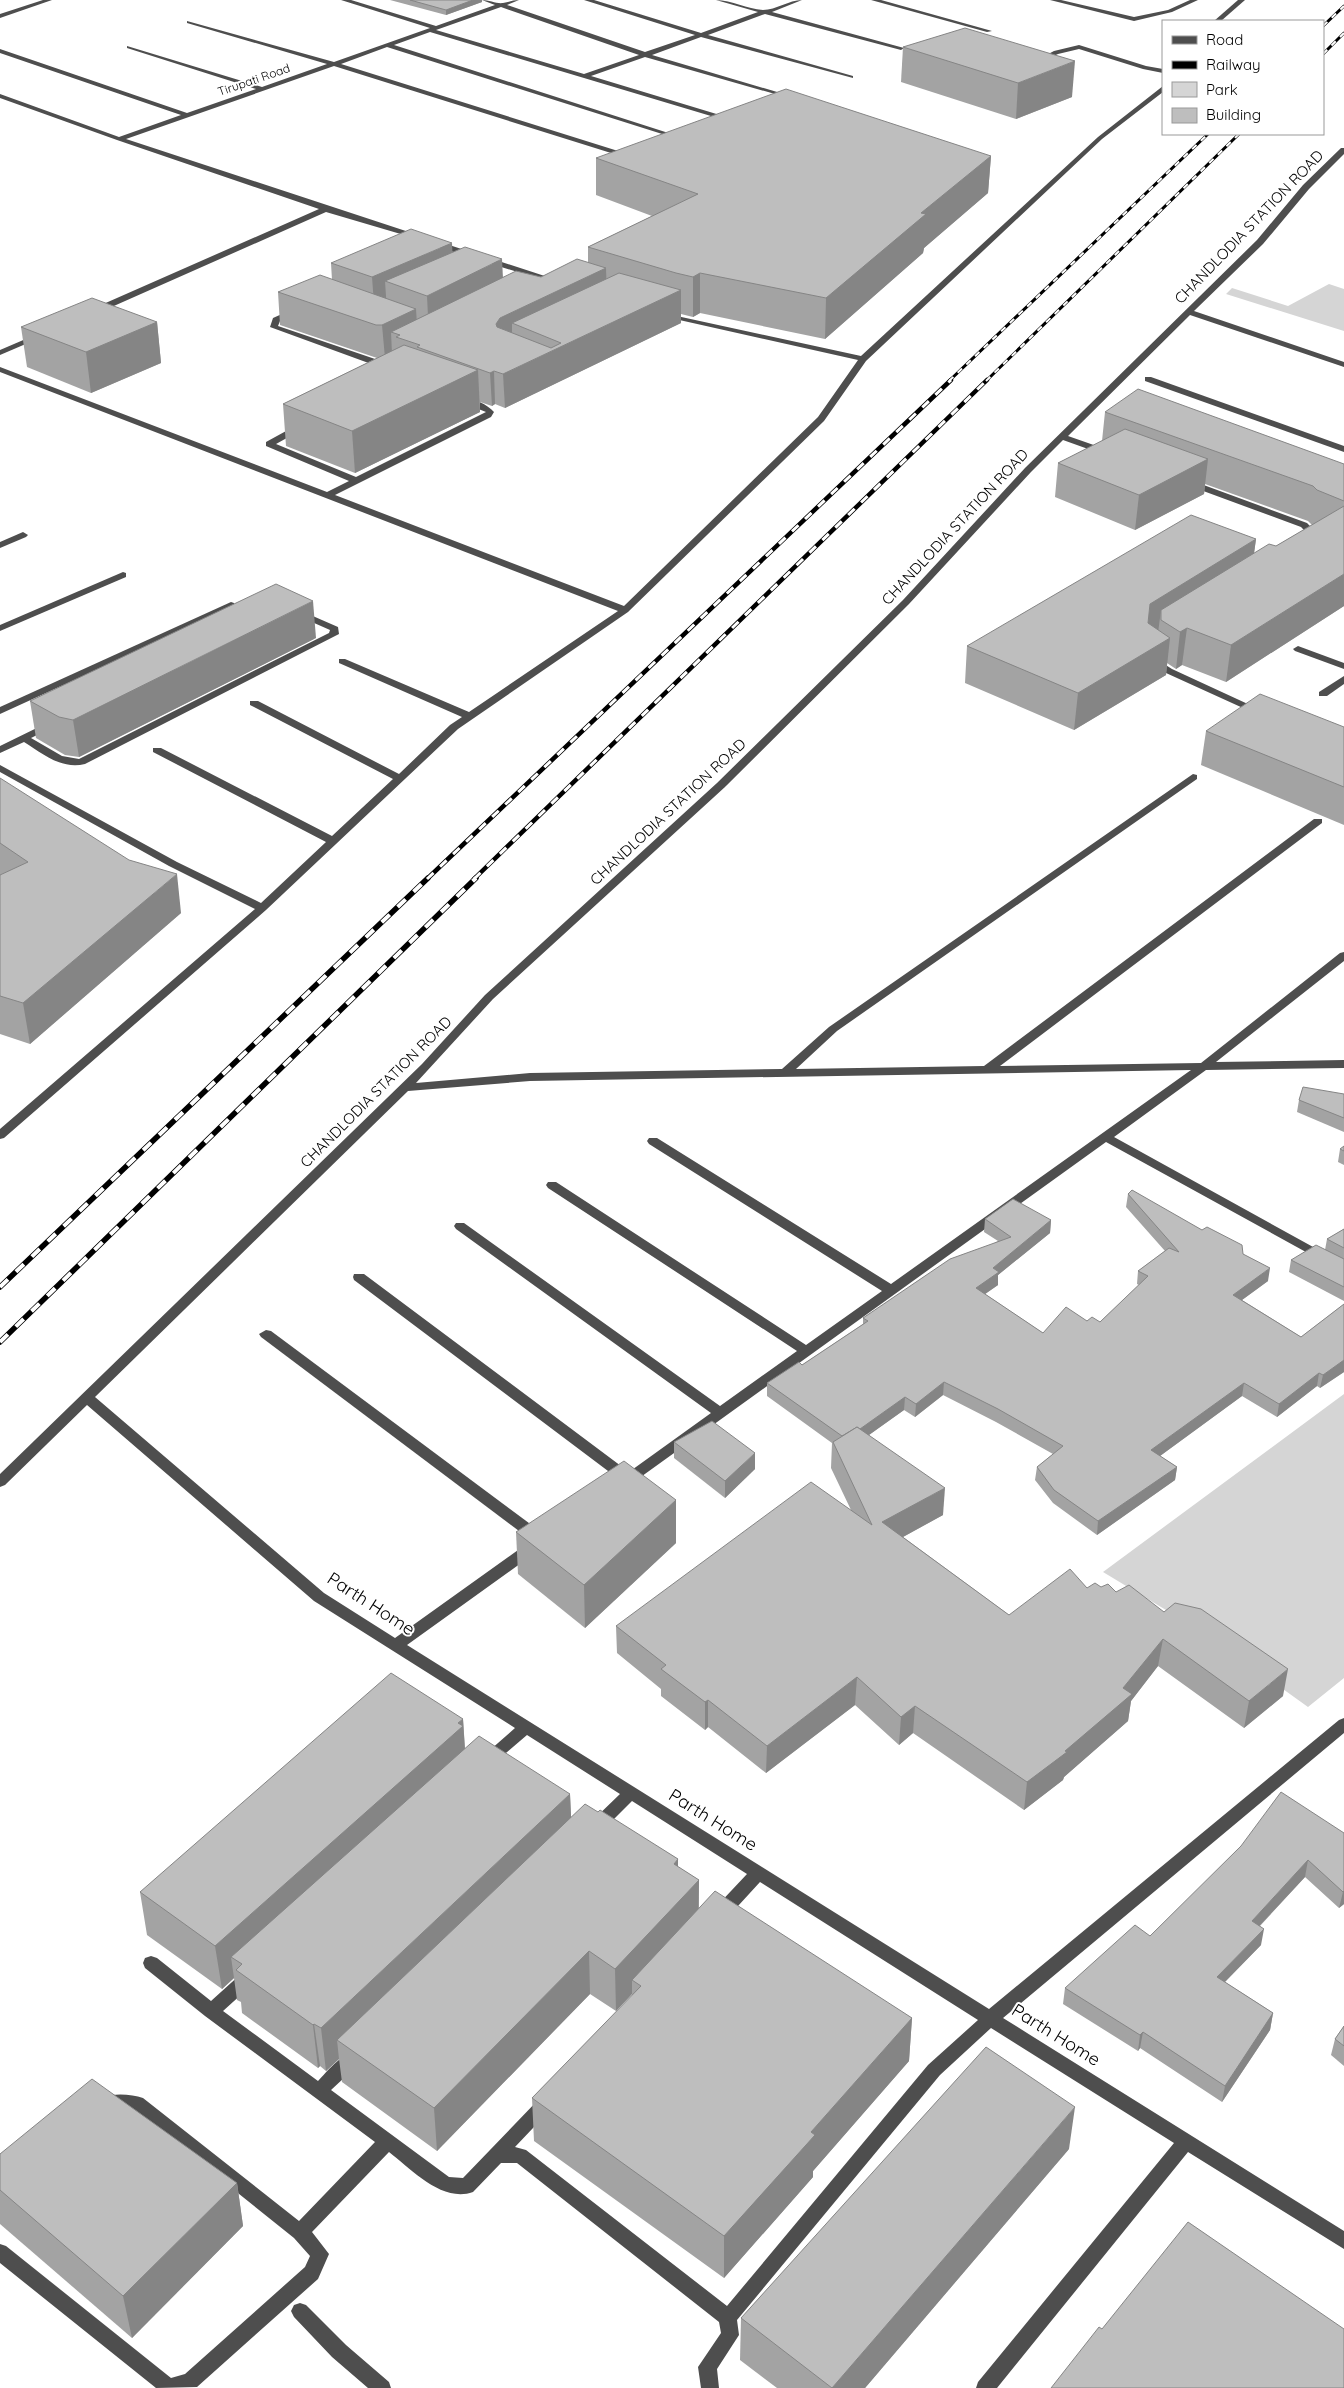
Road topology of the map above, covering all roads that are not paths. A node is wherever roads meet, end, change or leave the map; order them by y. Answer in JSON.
{"nodes":[{"id":1,"x":49,"y":0,"type":"edge"},
{"id":2,"x":344,"y":0,"type":"edge"},
{"id":3,"x":485,"y":0,"type":"edge"},
{"id":4,"x":516,"y":0,"type":"edge"},
{"id":5,"x":587,"y":0,"type":"edge"},
{"id":6,"x":719,"y":0,"type":"edge"},
{"id":7,"x":799,"y":0,"type":"edge"},
{"id":8,"x":874,"y":0,"type":"edge"},
{"id":9,"x":1052,"y":0,"type":"edge"},
{"id":10,"x":1171,"y":0,"type":"edge"},
{"id":11,"x":1195,"y":0,"type":"edge"},
{"id":12,"x":1242,"y":0,"type":"edge"},
{"id":13,"x":1187,"y":4,"type":"junction"},
{"id":14,"x":502,"y":5,"type":"junction"},
{"id":15,"x":765,"y":14,"type":"junction"},
{"id":16,"x":0,"y":16,"type":"edge"},
{"id":17,"x":1218,"y":20,"type":"edge"},
{"id":18,"x":190,"y":22,"type":"dead end"},
{"id":19,"x":437,"y":28,"type":"junction"},
{"id":20,"x":429,"y":30,"type":"junction"},
{"id":21,"x":989,"y":31,"type":"dead end"},
{"id":22,"x":702,"y":35,"type":"junction"},
{"id":23,"x":387,"y":45,"type":"junction"},
{"id":24,"x":128,"y":47,"type":"dead end"},
{"id":25,"x":901,"y":48,"type":"edge"},
{"id":26,"x":0,"y":51,"type":"edge"},
{"id":27,"x":646,"y":55,"type":"junction"},
{"id":28,"x":335,"y":64,"type":"junction"},
{"id":29,"x":1032,"y":65,"type":"edge"},
{"id":30,"x":1162,"y":71,"type":"edge"},
{"id":31,"x":585,"y":76,"type":"junction"},
{"id":32,"x":851,"y":77,"type":"dead end"},
{"id":33,"x":263,"y":89,"type":"junction"},
{"id":34,"x":1162,"y":89,"type":"edge"},
{"id":35,"x":0,"y":96,"type":"edge"},
{"id":36,"x":801,"y":100,"type":"edge"},
{"id":37,"x":188,"y":115,"type":"junction"},
{"id":38,"x":740,"y":122,"type":"edge"},
{"id":39,"x":119,"y":139,"type":"junction"},
{"id":40,"x":684,"y":139,"type":"edge"},
{"id":41,"x":1344,"y":150,"type":"edge"},
{"id":42,"x":637,"y":158,"type":"edge"},
{"id":43,"x":326,"y":209,"type":"junction"},
{"id":44,"x":504,"y":265,"type":"junction"},
{"id":45,"x":475,"y":276,"type":"junction"},
{"id":46,"x":466,"y":280,"type":"edge"},
{"id":47,"x":566,"y":284,"type":"edge"},
{"id":48,"x":318,"y":301,"type":"junction"},
{"id":49,"x":335,"y":307,"type":"edge"},
{"id":50,"x":655,"y":312,"type":"edge"},
{"id":51,"x":1189,"y":312,"type":"junction"},
{"id":52,"x":90,"y":313,"type":"edge"},
{"id":53,"x":45,"y":333,"type":"edge"},
{"id":54,"x":421,"y":338,"type":"edge"},
{"id":55,"x":430,"y":341,"type":"junction"},
{"id":56,"x":0,"y":353,"type":"edge"},
{"id":57,"x":863,"y":359,"type":"junction"},
{"id":58,"x":1344,"y":365,"type":"edge"},
{"id":59,"x":0,"y":369,"type":"edge"},
{"id":60,"x":1148,"y":379,"type":"dead end"},
{"id":61,"x":459,"y":399,"type":"edge"},
{"id":62,"x":305,"y":425,"type":"edge"},
{"id":63,"x":1063,"y":437,"type":"junction"},
{"id":64,"x":1344,"y":449,"type":"edge"},
{"id":65,"x":1112,"y":455,"type":"edge"},
{"id":66,"x":1176,"y":478,"type":"edge"},
{"id":67,"x":357,"y":480,"type":"junction"},
{"id":68,"x":328,"y":495,"type":"junction"},
{"id":69,"x":23,"y":536,"type":"dead end"},
{"id":70,"x":0,"y":545,"type":"edge"},
{"id":71,"x":1302,"y":549,"type":"edge"},
{"id":72,"x":123,"y":575,"type":"dead end"},
{"id":73,"x":231,"y":605,"type":"edge"},
{"id":74,"x":292,"y":610,"type":"edge"},
{"id":75,"x":625,"y":610,"type":"junction"},
{"id":76,"x":0,"y":628,"type":"edge"},
{"id":77,"x":1298,"y":649,"type":"edge"},
{"id":78,"x":1150,"y":651,"type":"edge"},
{"id":79,"x":342,"y":661,"type":"dead end"},
{"id":80,"x":1344,"y":666,"type":"edge"},
{"id":81,"x":1344,"y":679,"type":"edge"},
{"id":82,"x":1323,"y":694,"type":"dead end"},
{"id":83,"x":254,"y":704,"type":"dead end"},
{"id":84,"x":0,"y":711,"type":"edge"},
{"id":85,"x":469,"y":716,"type":"junction"},
{"id":86,"x":1272,"y":717,"type":"edge"},
{"id":87,"x":59,"y":720,"type":"edge"},
{"id":88,"x":24,"y":738,"type":"junction"},
{"id":89,"x":0,"y":750,"type":"edge"},
{"id":90,"x":157,"y":750,"type":"dead end"},
{"id":91,"x":0,"y":768,"type":"edge"},
{"id":92,"x":1193,"y":777,"type":"dead end"},
{"id":93,"x":399,"y":778,"type":"junction"},
{"id":94,"x":1318,"y":821,"type":"edge"},
{"id":95,"x":333,"y":841,"type":"junction"},
{"id":96,"x":262,"y":908,"type":"junction"},
{"id":97,"x":1344,"y":955,"type":"edge"},
{"id":98,"x":1344,"y":1064,"type":"edge"},
{"id":99,"x":1204,"y":1066,"type":"junction"},
{"id":100,"x":988,"y":1070,"type":"junction"},
{"id":101,"x":785,"y":1073,"type":"junction"},
{"id":102,"x":404,"y":1088,"type":"junction"},
{"id":103,"x":0,"y":1135,"type":"edge"},
{"id":104,"x":1105,"y":1137,"type":"junction"},
{"id":105,"x":653,"y":1141,"type":"dead end"},
{"id":106,"x":552,"y":1185,"type":"dead end"},
{"id":107,"x":460,"y":1226,"type":"dead end"},
{"id":108,"x":1344,"y":1269,"type":"edge"},
{"id":109,"x":359,"y":1277,"type":"dead end"},
{"id":110,"x":891,"y":1290,"type":"junction"},
{"id":111,"x":266,"y":1334,"type":"dead end"},
{"id":112,"x":806,"y":1351,"type":"junction"},
{"id":113,"x":87,"y":1397,"type":"junction"},
{"id":114,"x":720,"y":1413,"type":"junction"},
{"id":115,"x":628,"y":1479,"type":"junction"},
{"id":116,"x":0,"y":1482,"type":"edge"},
{"id":117,"x":612,"y":1490,"type":"edge"},
{"id":118,"x":396,"y":1645,"type":"junction"},
{"id":119,"x":1344,"y":1724,"type":"edge"},
{"id":120,"x":526,"y":1727,"type":"junction"},
{"id":121,"x":474,"y":1773,"type":"edge"},
{"id":122,"x":631,"y":1792,"type":"junction"},
{"id":123,"x":583,"y":1840,"type":"edge"},
{"id":124,"x":759,"y":1872,"type":"junction"},
{"id":125,"x":708,"y":1928,"type":"edge"},
{"id":126,"x":151,"y":1963,"type":"dead end"},
{"id":127,"x":262,"y":1965,"type":"edge"},
{"id":128,"x":212,"y":2012,"type":"junction"},
{"id":129,"x":991,"y":2018,"type":"junction"},
{"id":130,"x":362,"y":2050,"type":"edge"},
{"id":131,"x":319,"y":2091,"type":"junction"},
{"id":132,"x":556,"y":2091,"type":"edge"},
{"id":133,"x":92,"y":2105,"type":"edge"},
{"id":134,"x":1186,"y":2141,"type":"junction"},
{"id":135,"x":387,"y":2142,"type":"junction"},
{"id":136,"x":497,"y":2156,"type":"junction"},
{"id":137,"x":300,"y":2232,"type":"junction"},
{"id":138,"x":1344,"y":2241,"type":"edge"},
{"id":139,"x":0,"y":2252,"type":"edge"},
{"id":140,"x":300,"y":2311,"type":"dead end"},
{"id":141,"x":728,"y":2318,"type":"junction"},
{"id":142,"x":382,"y":2388,"type":"edge"},
{"id":143,"x":710,"y":2388,"type":"edge"},
{"id":144,"x":985,"y":2388,"type":"edge"}],
"edges":[{"from":1,"to":16,"type":"street"},
{"from":2,"to":19,"type":"street"},
{"from":3,"to":14,"type":"street"},
{"from":4,"to":14,"type":"street","name":"Tirupati Road"},
{"from":5,"to":22,"type":"street"},
{"from":6,"to":15,"type":"street"},
{"from":7,"to":15,"type":"street"},
{"from":8,"to":21,"type":"street"},
{"from":9,"to":13,"type":"street"},
{"from":10,"to":13,"type":"street"},
{"from":11,"to":13,"type":"street"},
{"from":12,"to":17,"type":"street"},
{"from":14,"to":19,"type":"street","name":"Tirupati Road"},
{"from":14,"to":27,"type":"street"},
{"from":15,"to":22,"type":"street"},
{"from":15,"to":25,"type":"street"},
{"from":18,"to":28,"type":"street"},
{"from":19,"to":20,"type":"street","name":"Tirupati Road"},
{"from":20,"to":23,"type":"street","name":"Tirupati Road"},
{"from":20,"to":31,"type":"street"},
{"from":22,"to":27,"type":"street"},
{"from":22,"to":32,"type":"street"},
{"from":23,"to":28,"type":"street","name":"Tirupati Road"},
{"from":23,"to":40,"type":"street"},
{"from":24,"to":33,"type":"street"},
{"from":26,"to":37,"type":"street"},
{"from":27,"to":31,"type":"street"},
{"from":27,"to":36,"type":"street"},
{"from":28,"to":33,"type":"street","name":"Tirupati Road"},
{"from":28,"to":42,"type":"street"},
{"from":29,"to":30,"type":"street"},
{"from":31,"to":38,"type":"street"},
{"from":33,"to":37,"type":"street","name":"Tirupati Road"},
{"from":34,"to":57,"type":"street"},
{"from":35,"to":39,"type":"street"},
{"from":37,"to":39,"type":"street","name":"Tirupati Road"},
{"from":39,"to":43,"type":"street"},
{"from":41,"to":51,"type":"street","name":"CHANDLODIA STATION ROAD"},
{"from":43,"to":44,"type":"street"},
{"from":43,"to":52,"type":"street"},
{"from":44,"to":45,"type":"street"},
{"from":44,"to":47,"type":"street"},
{"from":45,"to":46,"type":"street"},
{"from":45,"to":48,"type":"street"},
{"from":45,"to":55,"type":"street"},
{"from":48,"to":49,"type":"street"},
{"from":48,"to":55,"type":"street"},
{"from":50,"to":57,"type":"street"},
{"from":51,"to":58,"type":"street"},
{"from":51,"to":63,"type":"street","name":"CHANDLODIA STATION ROAD"},
{"from":53,"to":56,"type":"street"},
{"from":54,"to":55,"type":"street"},
{"from":57,"to":75,"type":"street"},
{"from":59,"to":68,"type":"street"},
{"from":60,"to":64,"type":"street"},
{"from":61,"to":67,"type":"street"},
{"from":62,"to":67,"type":"street"},
{"from":63,"to":65,"type":"street"},
{"from":63,"to":102,"type":"street","name":"CHANDLODIA STATION ROAD"},
{"from":66,"to":71,"type":"street"},
{"from":67,"to":68,"type":"street"},
{"from":68,"to":75,"type":"street"},
{"from":69,"to":70,"type":"street"},
{"from":72,"to":76,"type":"street"},
{"from":73,"to":84,"type":"street"},
{"from":74,"to":88,"type":"street"},
{"from":75,"to":85,"type":"street"},
{"from":77,"to":80,"type":"street"},
{"from":78,"to":86,"type":"street"},
{"from":79,"to":85,"type":"street"},
{"from":81,"to":82,"type":"street"},
{"from":83,"to":93,"type":"street"},
{"from":85,"to":93,"type":"street"},
{"from":87,"to":88,"type":"street"},
{"from":88,"to":89,"type":"street"},
{"from":90,"to":95,"type":"street"},
{"from":91,"to":96,"type":"street"},
{"from":92,"to":101,"type":"street"},
{"from":93,"to":95,"type":"street"},
{"from":94,"to":100,"type":"street"},
{"from":95,"to":96,"type":"street"},
{"from":96,"to":103,"type":"street"},
{"from":97,"to":99,"type":"street"},
{"from":98,"to":99,"type":"street"},
{"from":99,"to":100,"type":"street"},
{"from":99,"to":104,"type":"street"},
{"from":100,"to":101,"type":"street"},
{"from":101,"to":102,"type":"street"},
{"from":102,"to":113,"type":"street","name":"CHANDLODIA STATION ROAD"},
{"from":104,"to":108,"type":"street"},
{"from":104,"to":110,"type":"street"},
{"from":105,"to":110,"type":"street"},
{"from":106,"to":112,"type":"street"},
{"from":107,"to":114,"type":"street"},
{"from":109,"to":115,"type":"street"},
{"from":110,"to":112,"type":"street"},
{"from":111,"to":118,"type":"street"},
{"from":112,"to":114,"type":"street"},
{"from":113,"to":116,"type":"street","name":"CHANDLODIA STATION ROAD"},
{"from":113,"to":118,"type":"street","name":"Parth Home"},
{"from":114,"to":115,"type":"street"},
{"from":115,"to":117,"type":"street"},
{"from":118,"to":120,"type":"street","name":"Parth Home"},
{"from":119,"to":129,"type":"street"},
{"from":120,"to":121,"type":"street"},
{"from":120,"to":122,"type":"street","name":"Parth Home"},
{"from":122,"to":123,"type":"street"},
{"from":122,"to":124,"type":"street","name":"Parth Home"},
{"from":124,"to":125,"type":"street"},
{"from":124,"to":129,"type":"street","name":"Parth Home"},
{"from":126,"to":128,"type":"street"},
{"from":127,"to":128,"type":"street"},
{"from":128,"to":131,"type":"street"},
{"from":129,"to":134,"type":"street","name":"Parth Home"},
{"from":129,"to":141,"type":"street"},
{"from":130,"to":131,"type":"street"},
{"from":131,"to":135,"type":"street"},
{"from":132,"to":136,"type":"street"},
{"from":133,"to":137,"type":"street"},
{"from":134,"to":138,"type":"street","name":"Parth Home"},
{"from":134,"to":144,"type":"street"},
{"from":135,"to":136,"type":"street"},
{"from":135,"to":137,"type":"street"},
{"from":136,"to":141,"type":"street"},
{"from":137,"to":139,"type":"street"},
{"from":140,"to":142,"type":"street"},
{"from":141,"to":143,"type":"street"}]}
